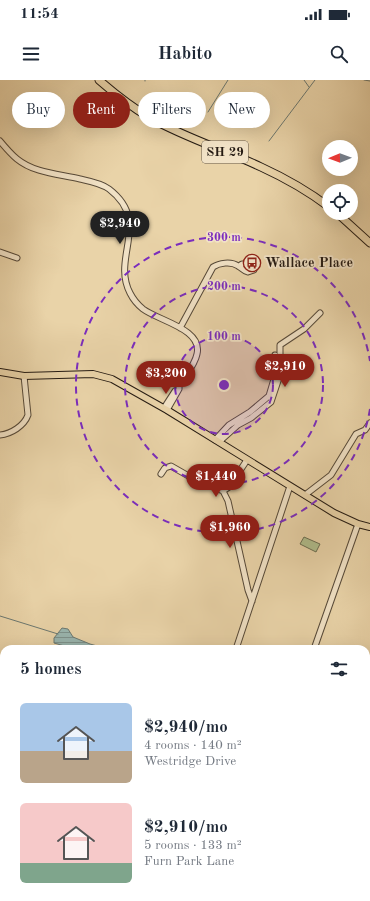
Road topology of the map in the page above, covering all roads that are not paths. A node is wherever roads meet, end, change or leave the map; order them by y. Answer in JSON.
{"nodes":[{"id":1,"x":99,"y":80,"type":"edge"},
{"id":2,"x":0,"y":141,"type":"edge"},
{"id":3,"x":322,"y":202,"type":"edge"},
{"id":4,"x":345,"y":220,"type":"edge"},
{"id":5,"x":370,"y":243,"type":"edge"},
{"id":6,"x":0,"y":252,"type":"edge"},
{"id":7,"x":17,"y":258,"type":"dead end"},
{"id":8,"x":239,"y":266,"type":"dead end"},
{"id":9,"x":320,"y":313,"type":"dead end"},
{"id":10,"x":180,"y":328,"type":"junction"},
{"id":11,"x":275,"y":355,"type":"dead end"},
{"id":12,"x":0,"y":372,"type":"edge"},
{"id":13,"x":24,"y":376,"type":"junction"},
{"id":14,"x":165,"y":409,"type":"junction"},
{"id":15,"x":370,"y":423,"type":"edge"},
{"id":16,"x":0,"y":435,"type":"edge"},
{"id":17,"x":217,"y":441,"type":"junction"},
{"id":18,"x":247,"y":460,"type":"junction"},
{"id":19,"x":161,"y":474,"type":"dead end"},
{"id":20,"x":290,"y":486,"type":"junction"},
{"id":21,"x":223,"y":491,"type":"junction"},
{"id":22,"x":305,"y":495,"type":"junction"},
{"id":23,"x":358,"y":524,"type":"junction"},
{"id":24,"x":370,"y":527,"type":"edge"},
{"id":25,"x":252,"y":601,"type":"junction"},
{"id":26,"x":237,"y":645,"type":"edge"},
{"id":27,"x":315,"y":645,"type":"edge"}],
"edges":[{"from":1,"to":3,"type":"highway","number":"SH 29"},
{"from":2,"to":10,"type":"street"},
{"from":4,"to":5,"type":"highway"},
{"from":6,"to":7,"type":"street"},
{"from":8,"to":10,"type":"street"},
{"from":9,"to":17,"type":"street"},
{"from":10,"to":14,"type":"street"},
{"from":11,"to":17,"type":"street"},
{"from":12,"to":13,"type":"main road"},
{"from":13,"to":14,"type":"main road"},
{"from":13,"to":16,"type":"street"},
{"from":14,"to":17,"type":"main road"},
{"from":15,"to":22,"type":"street"},
{"from":17,"to":18,"type":"main road"},
{"from":18,"to":20,"type":"main road"},
{"from":18,"to":21,"type":"street"},
{"from":19,"to":21,"type":"street"},
{"from":20,"to":22,"type":"main road"},
{"from":20,"to":25,"type":"street"},
{"from":21,"to":25,"type":"street"},
{"from":22,"to":23,"type":"main road"},
{"from":23,"to":24,"type":"main road"},
{"from":23,"to":27,"type":"street"},
{"from":25,"to":26,"type":"street"}]}
